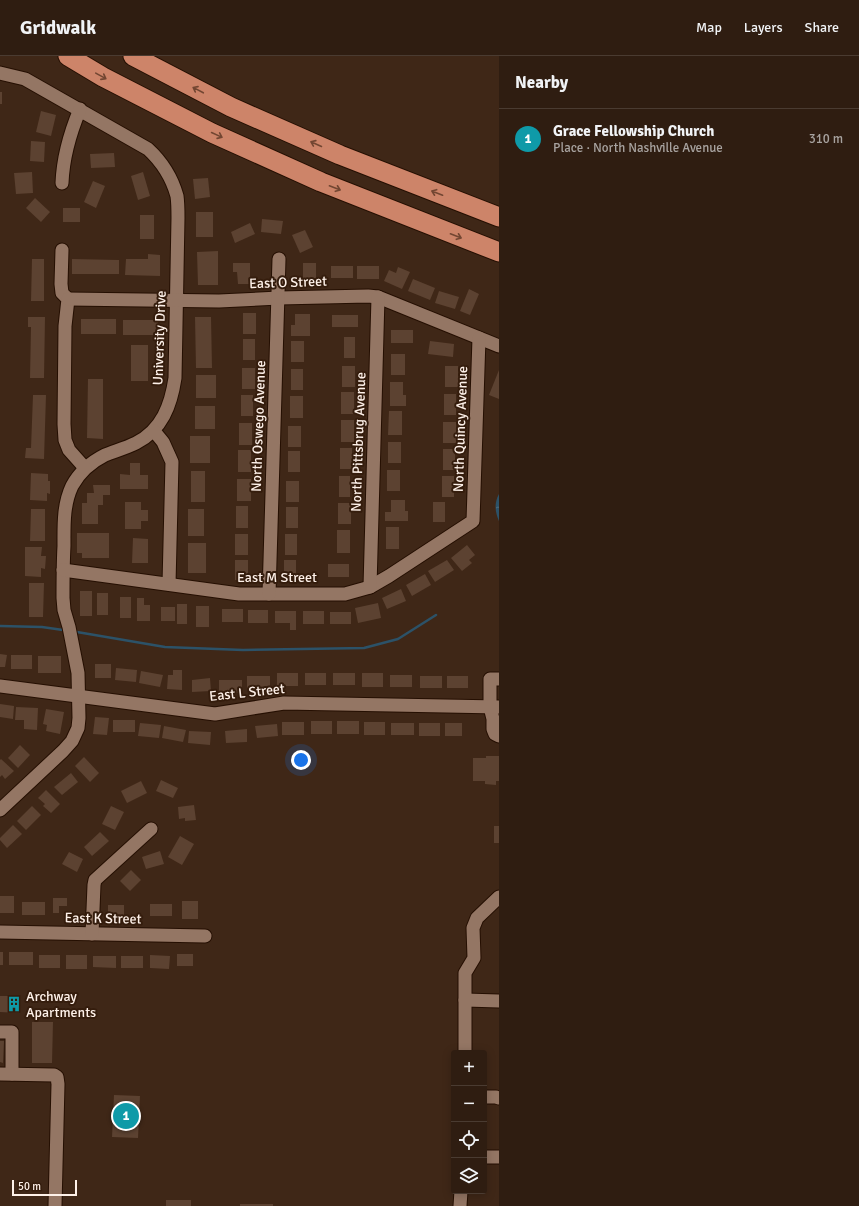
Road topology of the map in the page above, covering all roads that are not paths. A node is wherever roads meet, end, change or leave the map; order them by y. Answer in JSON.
{"nodes":[{"id":1,"x":68,"y":56,"type":"edge"},
{"id":2,"x":133,"y":56,"type":"edge"},
{"id":3,"x":0,"y":73,"type":"edge"},
{"id":4,"x":80,"y":109,"type":"junction"},
{"id":5,"x":62,"y":182,"type":"dead end"},
{"id":6,"x":499,"y":217,"type":"edge"},
{"id":7,"x":62,"y":250,"type":"dead end"},
{"id":8,"x":499,"y":252,"type":"edge"},
{"id":9,"x":279,"y":259,"type":"dead end"},
{"id":10,"x":378,"y":297,"type":"junction"},
{"id":11,"x":68,"y":298,"type":"junction"},
{"id":12,"x":279,"y":298,"type":"junction"},
{"id":13,"x":177,"y":301,"type":"junction"},
{"id":14,"x":479,"y":338,"type":"junction"},
{"id":15,"x":499,"y":346,"type":"edge"},
{"id":16,"x":154,"y":431,"type":"junction"},
{"id":17,"x":85,"y":468,"type":"junction"},
{"id":18,"x":473,"y":521,"type":"joint"},
{"id":19,"x":63,"y":570,"type":"junction"},
{"id":20,"x":169,"y":584,"type":"junction"},
{"id":21,"x":370,"y":587,"type":"junction"},
{"id":22,"x":269,"y":594,"type":"junction"},
{"id":23,"x":499,"y":679,"type":"edge"},
{"id":24,"x":0,"y":686,"type":"edge"},
{"id":25,"x":78,"y":696,"type":"junction"},
{"id":26,"x":495,"y":707,"type":"edge"},
{"id":27,"x":499,"y":736,"type":"edge"},
{"id":28,"x":0,"y":810,"type":"edge"},
{"id":29,"x":151,"y":829,"type":"dead end"},
{"id":30,"x":499,"y":897,"type":"edge"},
{"id":31,"x":0,"y":932,"type":"edge"},
{"id":32,"x":92,"y":934,"type":"junction"},
{"id":33,"x":205,"y":936,"type":"dead end"},
{"id":34,"x":466,"y":1000,"type":"junction"},
{"id":35,"x":499,"y":1001,"type":"edge"},
{"id":36,"x":0,"y":1032,"type":"edge"},
{"id":37,"x":465,"y":1050,"type":"edge"},
{"id":38,"x":6,"y":1074,"type":"edge"},
{"id":39,"x":487,"y":1097,"type":"edge"},
{"id":40,"x":499,"y":1098,"type":"edge"},
{"id":41,"x":487,"y":1157,"type":"edge"},
{"id":42,"x":499,"y":1157,"type":"edge"},
{"id":43,"x":461,"y":1194,"type":"edge"},
{"id":44,"x":55,"y":1206,"type":"edge"},
{"id":45,"x":460,"y":1206,"type":"edge"}],
"edges":[{"from":1,"to":8,"type":"highway","one_way":true},
{"from":6,"to":2,"type":"highway","one_way":true},
{"from":3,"to":4,"type":"street","name":"University Drive"},
{"from":4,"to":5,"type":"street"},
{"from":4,"to":13,"type":"street","name":"University Drive"},
{"from":7,"to":11,"type":"street"},
{"from":9,"to":12,"type":"street","name":"North Oswego Avenue"},
{"from":10,"to":12,"type":"street","name":"East O Street"},
{"from":10,"to":14,"type":"street","name":"East O Street"},
{"from":10,"to":21,"type":"street","name":"North Pittsbrug Avenue"},
{"from":11,"to":13,"type":"street","name":"East O Street"},
{"from":11,"to":17,"type":"street"},
{"from":12,"to":13,"type":"street","name":"East O Street"},
{"from":12,"to":22,"type":"street","name":"North Oswego Avenue"},
{"from":13,"to":16,"type":"street","name":"University Drive"},
{"from":14,"to":15,"type":"street","name":"East O Street"},
{"from":14,"to":18,"type":"street","name":"North Quincy Avenue"},
{"from":16,"to":17,"type":"street","name":"University Drive"},
{"from":16,"to":20,"type":"street"},
{"from":17,"to":19,"type":"street","name":"University Drive"},
{"from":18,"to":21,"type":"street","name":"East M Street"},
{"from":19,"to":20,"type":"street","name":"East M Street"},
{"from":19,"to":25,"type":"street","name":"University Drive"},
{"from":20,"to":22,"type":"street","name":"East M Street"},
{"from":21,"to":22,"type":"street","name":"East M Street"},
{"from":23,"to":26,"type":"street"},
{"from":24,"to":25,"type":"street","name":"East L Street"},
{"from":25,"to":26,"type":"street","name":"East L Street"},
{"from":25,"to":28,"type":"street","name":"University Drive"},
{"from":26,"to":27,"type":"street"},
{"from":29,"to":32,"type":"street"},
{"from":30,"to":34,"type":"street"},
{"from":31,"to":32,"type":"street","name":"East K Street"},
{"from":32,"to":33,"type":"street","name":"East K Street"},
{"from":34,"to":35,"type":"street"},
{"from":34,"to":37,"type":"street"},
{"from":36,"to":38,"type":"street"},
{"from":38,"to":44,"type":"street"},
{"from":39,"to":40,"type":"street"},
{"from":41,"to":42,"type":"street"},
{"from":43,"to":45,"type":"street"}]}
